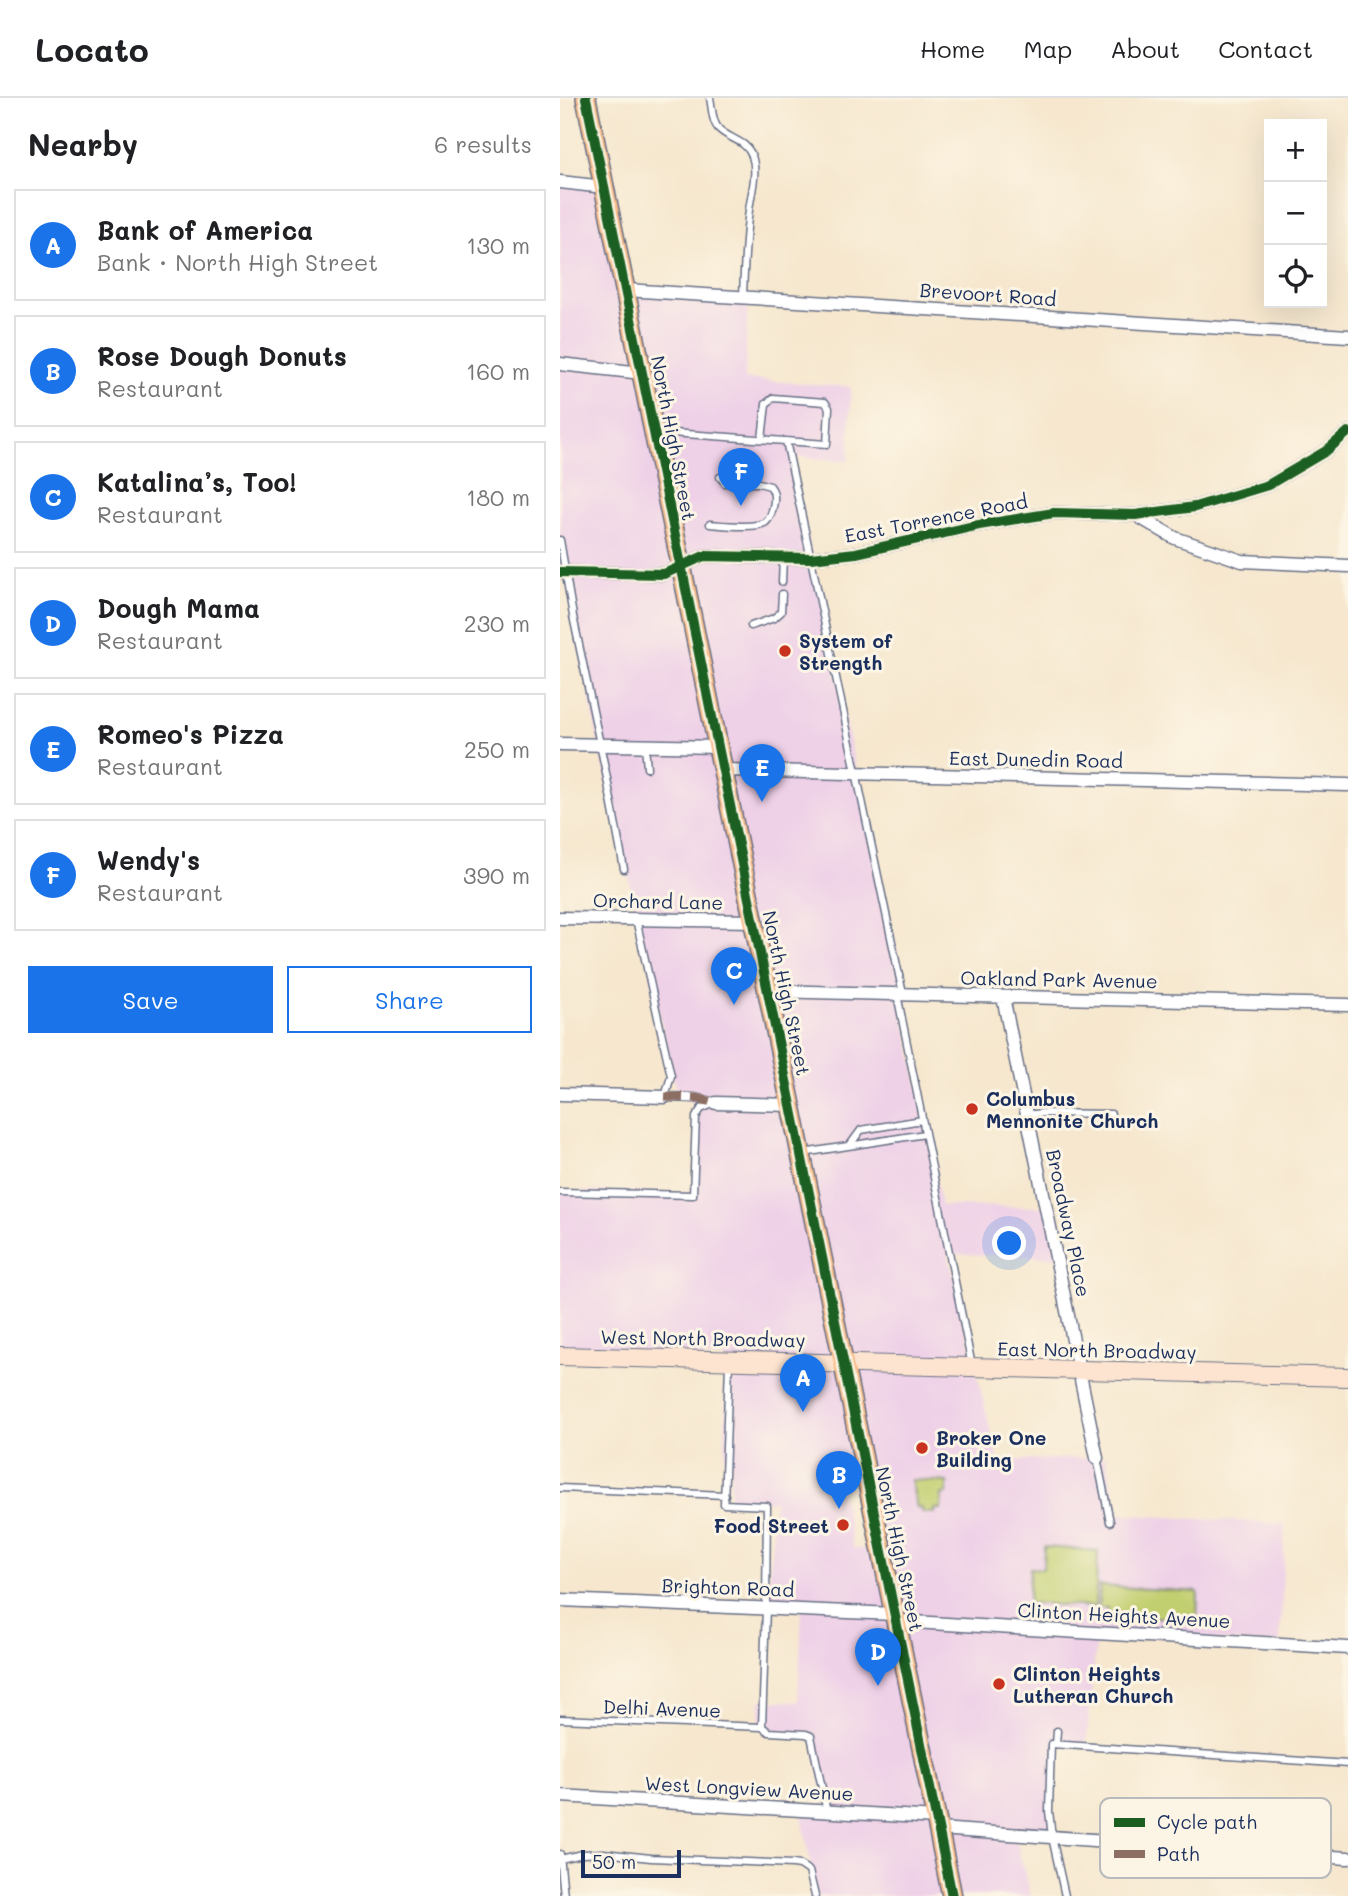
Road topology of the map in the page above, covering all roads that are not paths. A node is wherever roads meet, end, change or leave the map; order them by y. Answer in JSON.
{"nodes":[{"id":1,"x":586,"y":98,"type":"edge"},
{"id":2,"x":710,"y":98,"type":"edge"},
{"id":3,"x":560,"y":182,"type":"edge"},
{"id":4,"x":604,"y":187,"type":"junction"},
{"id":5,"x":626,"y":290,"type":"junction"},
{"id":6,"x":743,"y":298,"type":"junction"},
{"id":7,"x":1348,"y":336,"type":"edge"},
{"id":8,"x":560,"y":364,"type":"edge"},
{"id":9,"x":642,"y":373,"type":"junction"},
{"id":10,"x":655,"y":432,"type":"junction"},
{"id":11,"x":1348,"y":432,"type":"edge"},
{"id":12,"x":762,"y":439,"type":"junction"},
{"id":13,"x":786,"y":441,"type":"junction"},
{"id":14,"x":720,"y":477,"type":"dead end"},
{"id":15,"x":1135,"y":515,"type":"junction"},
{"id":16,"x":710,"y":524,"type":"dead end"},
{"id":17,"x":560,"y":540,"type":"edge"},
{"id":18,"x":783,"y":558,"type":"junction"},
{"id":19,"x":811,"y":558,"type":"junction"},
{"id":20,"x":1348,"y":566,"type":"edge"},
{"id":21,"x":681,"y":567,"type":"junction"},
{"id":22,"x":563,"y":572,"type":"edge"},
{"id":23,"x":782,"y":582,"type":"dead end"},
{"id":24,"x":782,"y":594,"type":"dead end"},
{"id":25,"x":751,"y":626,"type":"dead end"},
{"id":26,"x":560,"y":744,"type":"edge"},
{"id":27,"x":600,"y":745,"type":"junction"},
{"id":28,"x":645,"y":746,"type":"junction"},
{"id":29,"x":719,"y":747,"type":"junction"},
{"id":30,"x":647,"y":768,"type":"dead end"},
{"id":31,"x":723,"y":771,"type":"junction"},
{"id":32,"x":857,"y":774,"type":"junction"},
{"id":33,"x":1348,"y":785,"type":"edge"},
{"id":34,"x":624,"y":869,"type":"dead end"},
{"id":35,"x":560,"y":918,"type":"edge"},
{"id":36,"x":636,"y":919,"type":"junction"},
{"id":37,"x":754,"y":922,"type":"junction"},
{"id":38,"x":769,"y":991,"type":"junction"},
{"id":39,"x":900,"y":994,"type":"junction"},
{"id":40,"x":1003,"y":997,"type":"junction"},
{"id":41,"x":1348,"y":1005,"type":"edge"},
{"id":42,"x":560,"y":1094,"type":"edge"},
{"id":43,"x":665,"y":1097,"type":"junction"},
{"id":44,"x":716,"y":1103,"type":"junction"},
{"id":45,"x":792,"y":1105,"type":"junction"},
{"id":46,"x":1111,"y":1114,"type":"dead end"},
{"id":47,"x":1027,"y":1115,"type":"junction"},
{"id":48,"x":922,"y":1120,"type":"junction"},
{"id":49,"x":925,"y":1134,"type":"junction"},
{"id":50,"x":850,"y":1145,"type":"junction"},
{"id":51,"x":802,"y":1153,"type":"junction"},
{"id":52,"x":560,"y":1192,"type":"edge"},
{"id":53,"x":560,"y":1356,"type":"edge"},
{"id":54,"x":729,"y":1360,"type":"junction"},
{"id":55,"x":844,"y":1363,"type":"junction"},
{"id":56,"x":972,"y":1368,"type":"junction"},
{"id":57,"x":1079,"y":1370,"type":"junction"},
{"id":58,"x":1348,"y":1377,"type":"edge"},
{"id":59,"x":1097,"y":1458,"type":"joint"},
{"id":60,"x":560,"y":1488,"type":"edge"},
{"id":61,"x":724,"y":1495,"type":"junction"},
{"id":62,"x":1110,"y":1522,"type":"dead end"},
{"id":63,"x":560,"y":1600,"type":"edge"},
{"id":64,"x":766,"y":1608,"type":"junction"},
{"id":65,"x":896,"y":1617,"type":"junction"},
{"id":66,"x":1348,"y":1648,"type":"edge"},
{"id":67,"x":560,"y":1719,"type":"edge"},
{"id":68,"x":762,"y":1727,"type":"junction"},
{"id":69,"x":1057,"y":1731,"type":"dead end"},
{"id":70,"x":1056,"y":1744,"type":"junction"},
{"id":71,"x":1348,"y":1764,"type":"edge"},
{"id":72,"x":560,"y":1796,"type":"edge"},
{"id":73,"x":827,"y":1812,"type":"junction"},
{"id":74,"x":938,"y":1824,"type":"junction"},
{"id":75,"x":1052,"y":1837,"type":"junction"},
{"id":76,"x":1100,"y":1840,"type":"edge"},
{"id":77,"x":560,"y":1854,"type":"edge"},
{"id":78,"x":560,"y":1859,"type":"edge"},
{"id":79,"x":564,"y":1896,"type":"edge"},
{"id":80,"x":815,"y":1896,"type":"edge"},
{"id":81,"x":952,"y":1896,"type":"edge"},
{"id":82,"x":1065,"y":1896,"type":"edge"}],
"edges":[{"from":1,"to":4,"type":"main road","name":"North High Street"},
{"from":2,"to":6,"type":"lane"},
{"from":3,"to":4,"type":"street"},
{"from":4,"to":5,"type":"main road","name":"North High Street"},
{"from":5,"to":6,"type":"street","name":"Brevoort Road"},
{"from":5,"to":9,"type":"main road","name":"North High Street"},
{"from":6,"to":7,"type":"street","name":"Brevoort Road"},
{"from":8,"to":9,"type":"street"},
{"from":9,"to":10,"type":"main road","name":"North High Street"},
{"from":10,"to":12,"type":"lane"},
{"from":10,"to":21,"type":"main road","name":"North High Street"},
{"from":11,"to":15,"type":"street","name":"East Torrence Road"},
{"from":12,"to":13,"type":"lane"},
{"from":12,"to":13,"type":"lane"},
{"from":13,"to":19,"type":"lane"},
{"from":14,"to":16,"type":"lane"},
{"from":15,"to":19,"type":"street","name":"East Torrence Road"},
{"from":15,"to":20,"type":"street"},
{"from":17,"to":22,"type":"lane"},
{"from":18,"to":19,"type":"street","name":"East Torrence Road"},
{"from":18,"to":21,"type":"street","name":"East Torrence Road"},
{"from":18,"to":23,"type":"lane"},
{"from":19,"to":32,"type":"lane"},
{"from":21,"to":22,"type":"street","name":"East Torrence Road"},
{"from":21,"to":29,"type":"main road","name":"North High Street"},
{"from":22,"to":27,"type":"lane"},
{"from":24,"to":25,"type":"lane"},
{"from":26,"to":27,"type":"street"},
{"from":27,"to":28,"type":"street"},
{"from":27,"to":34,"type":"lane"},
{"from":28,"to":29,"type":"street"},
{"from":28,"to":30,"type":"lane"},
{"from":29,"to":31,"type":"main road","name":"North High Street"},
{"from":31,"to":32,"type":"street","name":"East Dunedin Road"},
{"from":31,"to":37,"type":"main road","name":"North High Street"},
{"from":32,"to":33,"type":"street","name":"East Dunedin Road"},
{"from":32,"to":39,"type":"lane"},
{"from":35,"to":36,"type":"street","name":"Orchard Lane"},
{"from":36,"to":37,"type":"street","name":"Orchard Lane"},
{"from":36,"to":43,"type":"lane"},
{"from":37,"to":38,"type":"main road","name":"North High Street"},
{"from":38,"to":39,"type":"street","name":"Oakland Park Avenue"},
{"from":38,"to":45,"type":"main road","name":"North High Street"},
{"from":39,"to":40,"type":"street","name":"Oakland Park Avenue"},
{"from":39,"to":48,"type":"lane"},
{"from":40,"to":41,"type":"street","name":"Oakland Park Avenue"},
{"from":40,"to":47,"type":"street","name":"Broadway Place"},
{"from":42,"to":43,"type":"street"},
{"from":43,"to":44,"type":"street"},
{"from":44,"to":45,"type":"street"},
{"from":44,"to":52,"type":"lane"},
{"from":45,"to":51,"type":"main road","name":"North High Street"},
{"from":46,"to":47,"type":"lane"},
{"from":47,"to":57,"type":"street","name":"Broadway Place"},
{"from":48,"to":49,"type":"lane"},
{"from":48,"to":50,"type":"lane"},
{"from":49,"to":50,"type":"lane"},
{"from":49,"to":56,"type":"lane"},
{"from":50,"to":51,"type":"lane"},
{"from":51,"to":55,"type":"main road","name":"North High Street"},
{"from":53,"to":54,"type":"main road","name":"West North Broadway"},
{"from":54,"to":55,"type":"main road","name":"West North Broadway"},
{"from":54,"to":61,"type":"lane"},
{"from":55,"to":56,"type":"main road","name":"East North Broadway"},
{"from":55,"to":65,"type":"main road","name":"North High Street"},
{"from":56,"to":57,"type":"main road","name":"East North Broadway"},
{"from":57,"to":58,"type":"main road","name":"East North Broadway"},
{"from":57,"to":59,"type":"street","name":"Broadway Place"},
{"from":59,"to":62,"type":"lane"},
{"from":60,"to":61,"type":"lane"},
{"from":61,"to":64,"type":"lane"},
{"from":63,"to":64,"type":"street","name":"Brighton Road"},
{"from":64,"to":65,"type":"street","name":"Brighton Road"},
{"from":64,"to":68,"type":"lane"},
{"from":65,"to":66,"type":"street","name":"Clinton Heights Avenue"},
{"from":65,"to":74,"type":"main road","name":"North High Street"},
{"from":67,"to":68,"type":"lane","name":"Delhi Avenue"},
{"from":68,"to":73,"type":"lane","name":"Delhi Avenue"},
{"from":69,"to":70,"type":"lane"},
{"from":70,"to":71,"type":"lane"},
{"from":70,"to":75,"type":"lane"},
{"from":72,"to":73,"type":"street","name":"West Longview Avenue"},
{"from":73,"to":74,"type":"street","name":"West Longview Avenue"},
{"from":74,"to":75,"type":"street","name":"West Longview Avenue"},
{"from":74,"to":81,"type":"main road","name":"North High Street"},
{"from":75,"to":76,"type":"street","name":"West Longview Avenue"},
{"from":75,"to":82,"type":"lane"},
{"from":77,"to":78,"type":"lane"},
{"from":78,"to":79,"type":"lane"},
{"from":78,"to":80,"type":"lane"}]}
